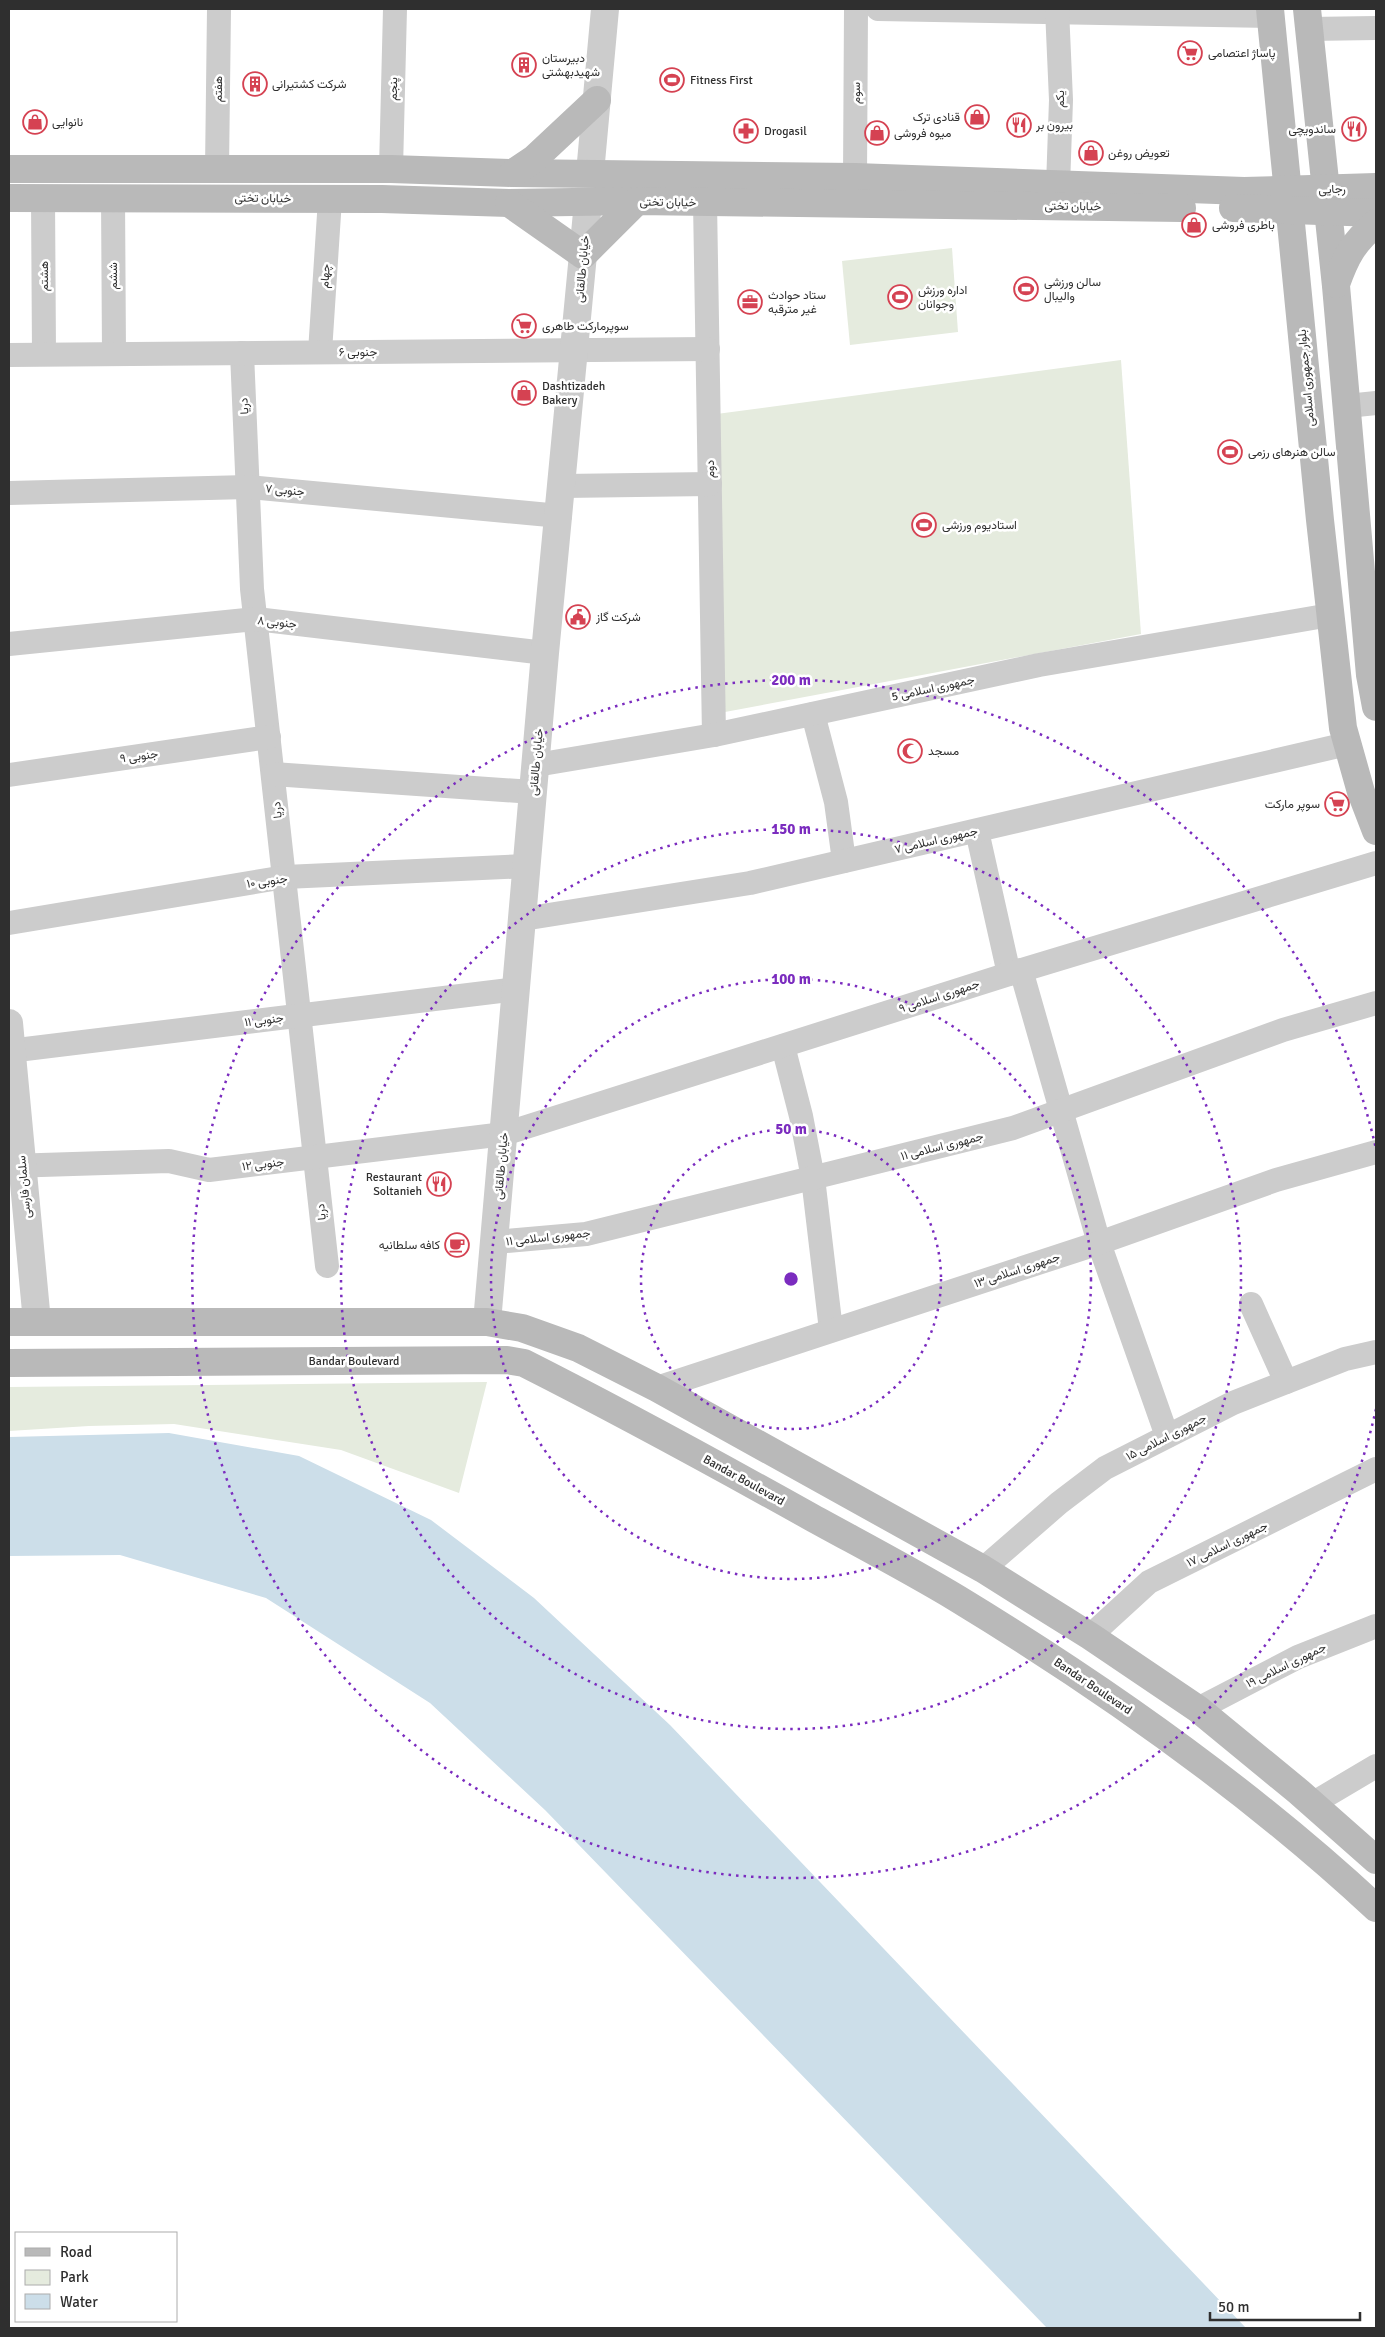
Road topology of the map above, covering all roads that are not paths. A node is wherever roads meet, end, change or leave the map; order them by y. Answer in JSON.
{"nodes":[{"id":1,"x":219,"y":9,"type":"edge"},
{"id":2,"x":395,"y":9,"type":"edge"},
{"id":3,"x":605,"y":9,"type":"edge"},
{"id":4,"x":856,"y":9,"type":"edge"},
{"id":5,"x":878,"y":9,"type":"edge"},
{"id":6,"x":1057,"y":10,"type":"edge"},
{"id":7,"x":1271,"y":12,"type":"edge"},
{"id":8,"x":1308,"y":19,"type":"edge"},
{"id":9,"x":1376,"y":28,"type":"edge"},
{"id":10,"x":597,"y":100,"type":"junction"},
{"id":11,"x":1322,"y":154,"type":"junction"},
{"id":12,"x":1284,"y":157,"type":"junction"},
{"id":13,"x":9,"y":169,"type":"edge"},
{"id":14,"x":391,"y":169,"type":"junction"},
{"id":15,"x":217,"y":170,"type":"junction"},
{"id":16,"x":513,"y":173,"type":"junction"},
{"id":17,"x":590,"y":173,"type":"junction"},
{"id":18,"x":855,"y":177,"type":"junction"},
{"id":19,"x":1058,"y":186,"type":"junction"},
{"id":20,"x":1376,"y":186,"type":"edge"},
{"id":21,"x":113,"y":197,"type":"junction"},
{"id":22,"x":9,"y":198,"type":"edge"},
{"id":23,"x":43,"y":198,"type":"junction"},
{"id":24,"x":330,"y":199,"type":"junction"},
{"id":25,"x":1246,"y":200,"type":"junction"},
{"id":26,"x":1288,"y":200,"type":"junction"},
{"id":27,"x":1325,"y":200,"type":"junction"},
{"id":28,"x":636,"y":201,"type":"junction"},
{"id":29,"x":588,"y":202,"type":"junction"},
{"id":30,"x":705,"y":202,"type":"junction"},
{"id":31,"x":509,"y":203,"type":"junction"},
{"id":32,"x":1376,"y":213,"type":"edge"},
{"id":33,"x":1376,"y":223,"type":"edge"},
{"id":34,"x":1294,"y":249,"type":"junction"},
{"id":35,"x":584,"y":255,"type":"junction"},
{"id":36,"x":1336,"y":286,"type":"junction"},
{"id":37,"x":708,"y":349,"type":"junction"},
{"id":38,"x":575,"y":350,"type":"junction"},
{"id":39,"x":320,"y":352,"type":"junction"},
{"id":40,"x":242,"y":353,"type":"junction"},
{"id":41,"x":44,"y":354,"type":"junction"},
{"id":42,"x":114,"y":354,"type":"junction"},
{"id":43,"x":9,"y":355,"type":"edge"},
{"id":44,"x":1376,"y":403,"type":"edge"},
{"id":45,"x":1347,"y":406,"type":"junction"},
{"id":46,"x":710,"y":484,"type":"junction"},
{"id":47,"x":562,"y":486,"type":"junction"},
{"id":48,"x":248,"y":487,"type":"junction"},
{"id":49,"x":9,"y":493,"type":"edge"},
{"id":50,"x":560,"y":516,"type":"junction"},
{"id":51,"x":1368,"y":577,"type":"edge"},
{"id":52,"x":1330,"y":615,"type":"junction"},
{"id":53,"x":256,"y":619,"type":"junction"},
{"id":54,"x":9,"y":644,"type":"edge"},
{"id":55,"x":545,"y":652,"type":"junction"},
{"id":56,"x":1376,"y":707,"type":"edge"},
{"id":57,"x":813,"y":714,"type":"junction"},
{"id":58,"x":714,"y":735,"type":"junction"},
{"id":59,"x":269,"y":737,"type":"junction"},
{"id":60,"x":1347,"y":744,"type":"junction"},
{"id":61,"x":536,"y":765,"type":"junction"},
{"id":62,"x":273,"y":774,"type":"junction"},
{"id":63,"x":9,"y":776,"type":"edge"},
{"id":64,"x":533,"y":792,"type":"junction"},
{"id":65,"x":977,"y":831,"type":"junction"},
{"id":66,"x":1376,"y":831,"type":"edge"},
{"id":67,"x":844,"y":861,"type":"junction"},
{"id":68,"x":1376,"y":863,"type":"edge"},
{"id":69,"x":527,"y":866,"type":"junction"},
{"id":70,"x":285,"y":877,"type":"junction"},
{"id":71,"x":523,"y":918,"type":"junction"},
{"id":72,"x":9,"y":923,"type":"edge"},
{"id":73,"x":1015,"y":972,"type":"junction"},
{"id":74,"x":517,"y":990,"type":"junction"},
{"id":75,"x":1376,"y":1004,"type":"edge"},
{"id":76,"x":300,"y":1016,"type":"junction"},
{"id":77,"x":9,"y":1023,"type":"edge"},
{"id":78,"x":783,"y":1046,"type":"junction"},
{"id":79,"x":10,"y":1051,"type":"edge"},
{"id":80,"x":1061,"y":1110,"type":"junction"},
{"id":81,"x":504,"y":1134,"type":"junction"},
{"id":82,"x":1376,"y":1152,"type":"edge"},
{"id":83,"x":314,"y":1158,"type":"junction"},
{"id":84,"x":15,"y":1165,"type":"edge"},
{"id":85,"x":813,"y":1178,"type":"junction"},
{"id":86,"x":495,"y":1242,"type":"junction"},
{"id":87,"x":1099,"y":1243,"type":"junction"},
{"id":88,"x":327,"y":1266,"type":"dead end"},
{"id":89,"x":1251,"y":1304,"type":"dead end"},
{"id":90,"x":9,"y":1322,"type":"edge"},
{"id":91,"x":37,"y":1322,"type":"junction"},
{"id":92,"x":487,"y":1322,"type":"junction"},
{"id":93,"x":831,"y":1330,"type":"junction"},
{"id":94,"x":1376,"y":1352,"type":"edge"},
{"id":95,"x":9,"y":1363,"type":"edge"},
{"id":96,"x":1286,"y":1382,"type":"junction"},
{"id":97,"x":657,"y":1388,"type":"junction"},
{"id":98,"x":1167,"y":1436,"type":"junction"},
{"id":99,"x":1376,"y":1469,"type":"edge"},
{"id":100,"x":983,"y":1569,"type":"junction"},
{"id":101,"x":1376,"y":1626,"type":"edge"},
{"id":102,"x":1090,"y":1636,"type":"junction"},
{"id":103,"x":1198,"y":1710,"type":"junction"},
{"id":104,"x":1376,"y":1766,"type":"edge"},
{"id":105,"x":1312,"y":1804,"type":"junction"},
{"id":106,"x":1376,"y":1860,"type":"edge"},
{"id":107,"x":1376,"y":1908,"type":"edge"}],
"edges":[{"from":1,"to":15,"type":"street","name":"هفتم"},
{"from":2,"to":14,"type":"street","name":"پنجم"},
{"from":3,"to":10,"type":"street"},
{"from":4,"to":18,"type":"street","name":"سوم"},
{"from":5,"to":6,"type":"street"},
{"from":6,"to":7,"type":"street"},
{"from":6,"to":19,"type":"street","name":"یکم"},
{"from":7,"to":12,"type":"main road","name":"بلوار جمهوری اسلامی"},
{"from":8,"to":9,"type":"street"},
{"from":8,"to":11,"type":"main road"},
{"from":10,"to":16,"type":"main road"},
{"from":10,"to":17,"type":"street"},
{"from":11,"to":20,"type":"main road"},
{"from":11,"to":27,"type":"main road"},
{"from":12,"to":25,"type":"main road"},
{"from":12,"to":26,"type":"main road","name":"بلوار جمهوری اسلامی"},
{"from":13,"to":15,"type":"main road","name":"خیابان تختی"},
{"from":14,"to":15,"type":"main road","name":"خیابان تختی"},
{"from":14,"to":16,"type":"main road","name":"خیابان تختی"},
{"from":16,"to":17,"type":"main road","name":"خیابان تختی"},
{"from":17,"to":18,"type":"main road","name":"خیابان تختی"},
{"from":17,"to":29,"type":"main road"},
{"from":18,"to":19,"type":"main road","name":"خیابان تختی"},
{"from":19,"to":25,"type":"main road","name":"خیابان تختی"},
{"from":20,"to":27,"type":"main road","name":"رجایی"},
{"from":21,"to":23,"type":"main road","name":"خیابان تختی"},
{"from":21,"to":24,"type":"main road","name":"خیابان تختی"},
{"from":21,"to":42,"type":"street","name":"ششم"},
{"from":22,"to":23,"type":"main road","name":"خیابان تختی"},
{"from":23,"to":41,"type":"street","name":"هشتم"},
{"from":24,"to":31,"type":"main road","name":"خیابان تختی"},
{"from":24,"to":39,"type":"street","name":"چهام"},
{"from":25,"to":26,"type":"main road","name":"خیابان تختی"},
{"from":25,"to":30,"type":"main road","name":"خیابان تختی"},
{"from":25,"to":34,"type":"main road"},
{"from":26,"to":27,"type":"main road","name":"رجایی"},
{"from":26,"to":34,"type":"main road","name":"بلوار جمهوری اسلامی"},
{"from":27,"to":32,"type":"main road","name":"رجایی"},
{"from":27,"to":36,"type":"main road"},
{"from":28,"to":29,"type":"main road","name":"خیابان تختی"},
{"from":28,"to":30,"type":"main road","name":"خیابان تختی"},
{"from":28,"to":35,"type":"main road"},
{"from":29,"to":31,"type":"main road","name":"خیابان تختی"},
{"from":29,"to":35,"type":"street","name":"خیابان طالقانی"},
{"from":30,"to":37,"type":"street","name":"دوم"},
{"from":31,"to":35,"type":"main road"},
{"from":33,"to":36,"type":"main road"},
{"from":34,"to":52,"type":"main road","name":"بلوار جمهوری اسلامی"},
{"from":35,"to":38,"type":"street","name":"خیابان طالقانی"},
{"from":36,"to":45,"type":"main road"},
{"from":37,"to":38,"type":"street","name":"۶ جنوبی"},
{"from":37,"to":46,"type":"street","name":"دوم"},
{"from":38,"to":39,"type":"street","name":"۶ جنوبی"},
{"from":38,"to":47,"type":"street","name":"خیابان طالقانی"},
{"from":39,"to":40,"type":"street","name":"۶ جنوبی"},
{"from":40,"to":42,"type":"street","name":"۶ جنوبی"},
{"from":40,"to":48,"type":"street","name":"دریا"},
{"from":41,"to":42,"type":"street","name":"۶ جنوبی"},
{"from":41,"to":43,"type":"street","name":"۶ جنوبی"},
{"from":44,"to":45,"type":"street"},
{"from":45,"to":51,"type":"main road"},
{"from":46,"to":47,"type":"street"},
{"from":46,"to":58,"type":"street","name":"دوم"},
{"from":47,"to":50,"type":"street","name":"خیابان طالقانی"},
{"from":48,"to":49,"type":"street","name":"۷ جنوبی"},
{"from":48,"to":50,"type":"street","name":"۷ جنوبی"},
{"from":48,"to":53,"type":"street","name":"دریا"},
{"from":50,"to":55,"type":"street","name":"خیابان طالقانی"},
{"from":51,"to":56,"type":"main road"},
{"from":52,"to":57,"type":"street","name":"جمهوری اسلامی 5"},
{"from":52,"to":60,"type":"main road","name":"بلوار جمهوری اسلامی"},
{"from":53,"to":54,"type":"street","name":"۸ جنوبی"},
{"from":53,"to":55,"type":"street","name":"۸ جنوبی"},
{"from":53,"to":59,"type":"street","name":"دریا"},
{"from":55,"to":61,"type":"street","name":"خیابان طالقانی"},
{"from":57,"to":58,"type":"street","name":"جمهوری اسلامی 5"},
{"from":57,"to":67,"type":"street"},
{"from":58,"to":61,"type":"street","name":"جمهوری اسلامی 5"},
{"from":59,"to":62,"type":"street","name":"دریا"},
{"from":59,"to":63,"type":"street","name":"۹ جنوبی"},
{"from":60,"to":65,"type":"street","name":"جمهوری اسلامی ۷"},
{"from":60,"to":66,"type":"main road","name":"بلوار جمهوری اسلامی"},
{"from":61,"to":64,"type":"street","name":"خیابان طالقانی"},
{"from":62,"to":64,"type":"street"},
{"from":62,"to":70,"type":"street","name":"دریا"},
{"from":64,"to":69,"type":"street","name":"خیابان طالقانی"},
{"from":65,"to":67,"type":"street","name":"جمهوری اسلامی ۷"},
{"from":65,"to":73,"type":"street"},
{"from":67,"to":71,"type":"street","name":"جمهوری اسلامی ۷"},
{"from":68,"to":73,"type":"street","name":"جمهوری اسلامی ۹"},
{"from":69,"to":70,"type":"street","name":"۱۰ جنوبی"},
{"from":69,"to":71,"type":"street","name":"خیابان طالقانی"},
{"from":70,"to":72,"type":"street","name":"۱۰ جنوبی"},
{"from":70,"to":76,"type":"street","name":"دریا"},
{"from":71,"to":74,"type":"street","name":"خیابان طالقانی"},
{"from":73,"to":78,"type":"street","name":"جمهوری اسلامی ۹"},
{"from":73,"to":80,"type":"street"},
{"from":74,"to":76,"type":"street","name":"۱۱ جنوبی"},
{"from":74,"to":81,"type":"street","name":"خیابان طالقانی"},
{"from":75,"to":80,"type":"street","name":"جمهوری اسلامی ۱۱"},
{"from":76,"to":79,"type":"street","name":"۱۱ جنوبی"},
{"from":76,"to":83,"type":"street","name":"دریا"},
{"from":77,"to":79,"type":"street","name":"سلمان فارسی"},
{"from":78,"to":81,"type":"street","name":"جمهوری اسلامی ۹"},
{"from":78,"to":85,"type":"street"},
{"from":79,"to":84,"type":"street","name":"سلمان فارسی"},
{"from":80,"to":85,"type":"street","name":"جمهوری اسلامی ۱۱"},
{"from":80,"to":87,"type":"street"},
{"from":81,"to":83,"type":"street","name":"۱۲ جنوبی"},
{"from":81,"to":86,"type":"street","name":"خیابان طالقانی"},
{"from":82,"to":87,"type":"street","name":"جمهوری اسلامی ۱۳"},
{"from":83,"to":84,"type":"street","name":"۱۲ جنوبی"},
{"from":83,"to":88,"type":"street","name":"دریا"},
{"from":84,"to":91,"type":"street","name":"سلمان فارسی"},
{"from":85,"to":86,"type":"street","name":"جمهوری اسلامی ۱۱"},
{"from":85,"to":93,"type":"street"},
{"from":86,"to":92,"type":"street","name":"خیابان طالقانی"},
{"from":87,"to":93,"type":"street","name":"جمهوری اسلامی ۱۳"},
{"from":87,"to":98,"type":"street"},
{"from":89,"to":96,"type":"street"},
{"from":90,"to":91,"type":"main road"},
{"from":91,"to":92,"type":"main road"},
{"from":92,"to":97,"type":"main road"},
{"from":93,"to":97,"type":"street","name":"جمهوری اسلامی ۱۳"},
{"from":94,"to":96,"type":"street","name":"جمهوری اسلامی ۱۵"},
{"from":95,"to":107,"type":"main road","name":"Bandar Boulevard"},
{"from":96,"to":98,"type":"street","name":"جمهوری اسلامی ۱۵"},
{"from":97,"to":100,"type":"main road"},
{"from":98,"to":100,"type":"street","name":"جمهوری اسلامی ۱۵"},
{"from":99,"to":102,"type":"street","name":"جمهوری اسلامی ۱۷"},
{"from":100,"to":102,"type":"main road"},
{"from":101,"to":103,"type":"street","name":"جمهوری اسلامی ۱۹"},
{"from":102,"to":103,"type":"main road"},
{"from":103,"to":105,"type":"main road"},
{"from":104,"to":105,"type":"street"},
{"from":105,"to":106,"type":"main road"}]}
